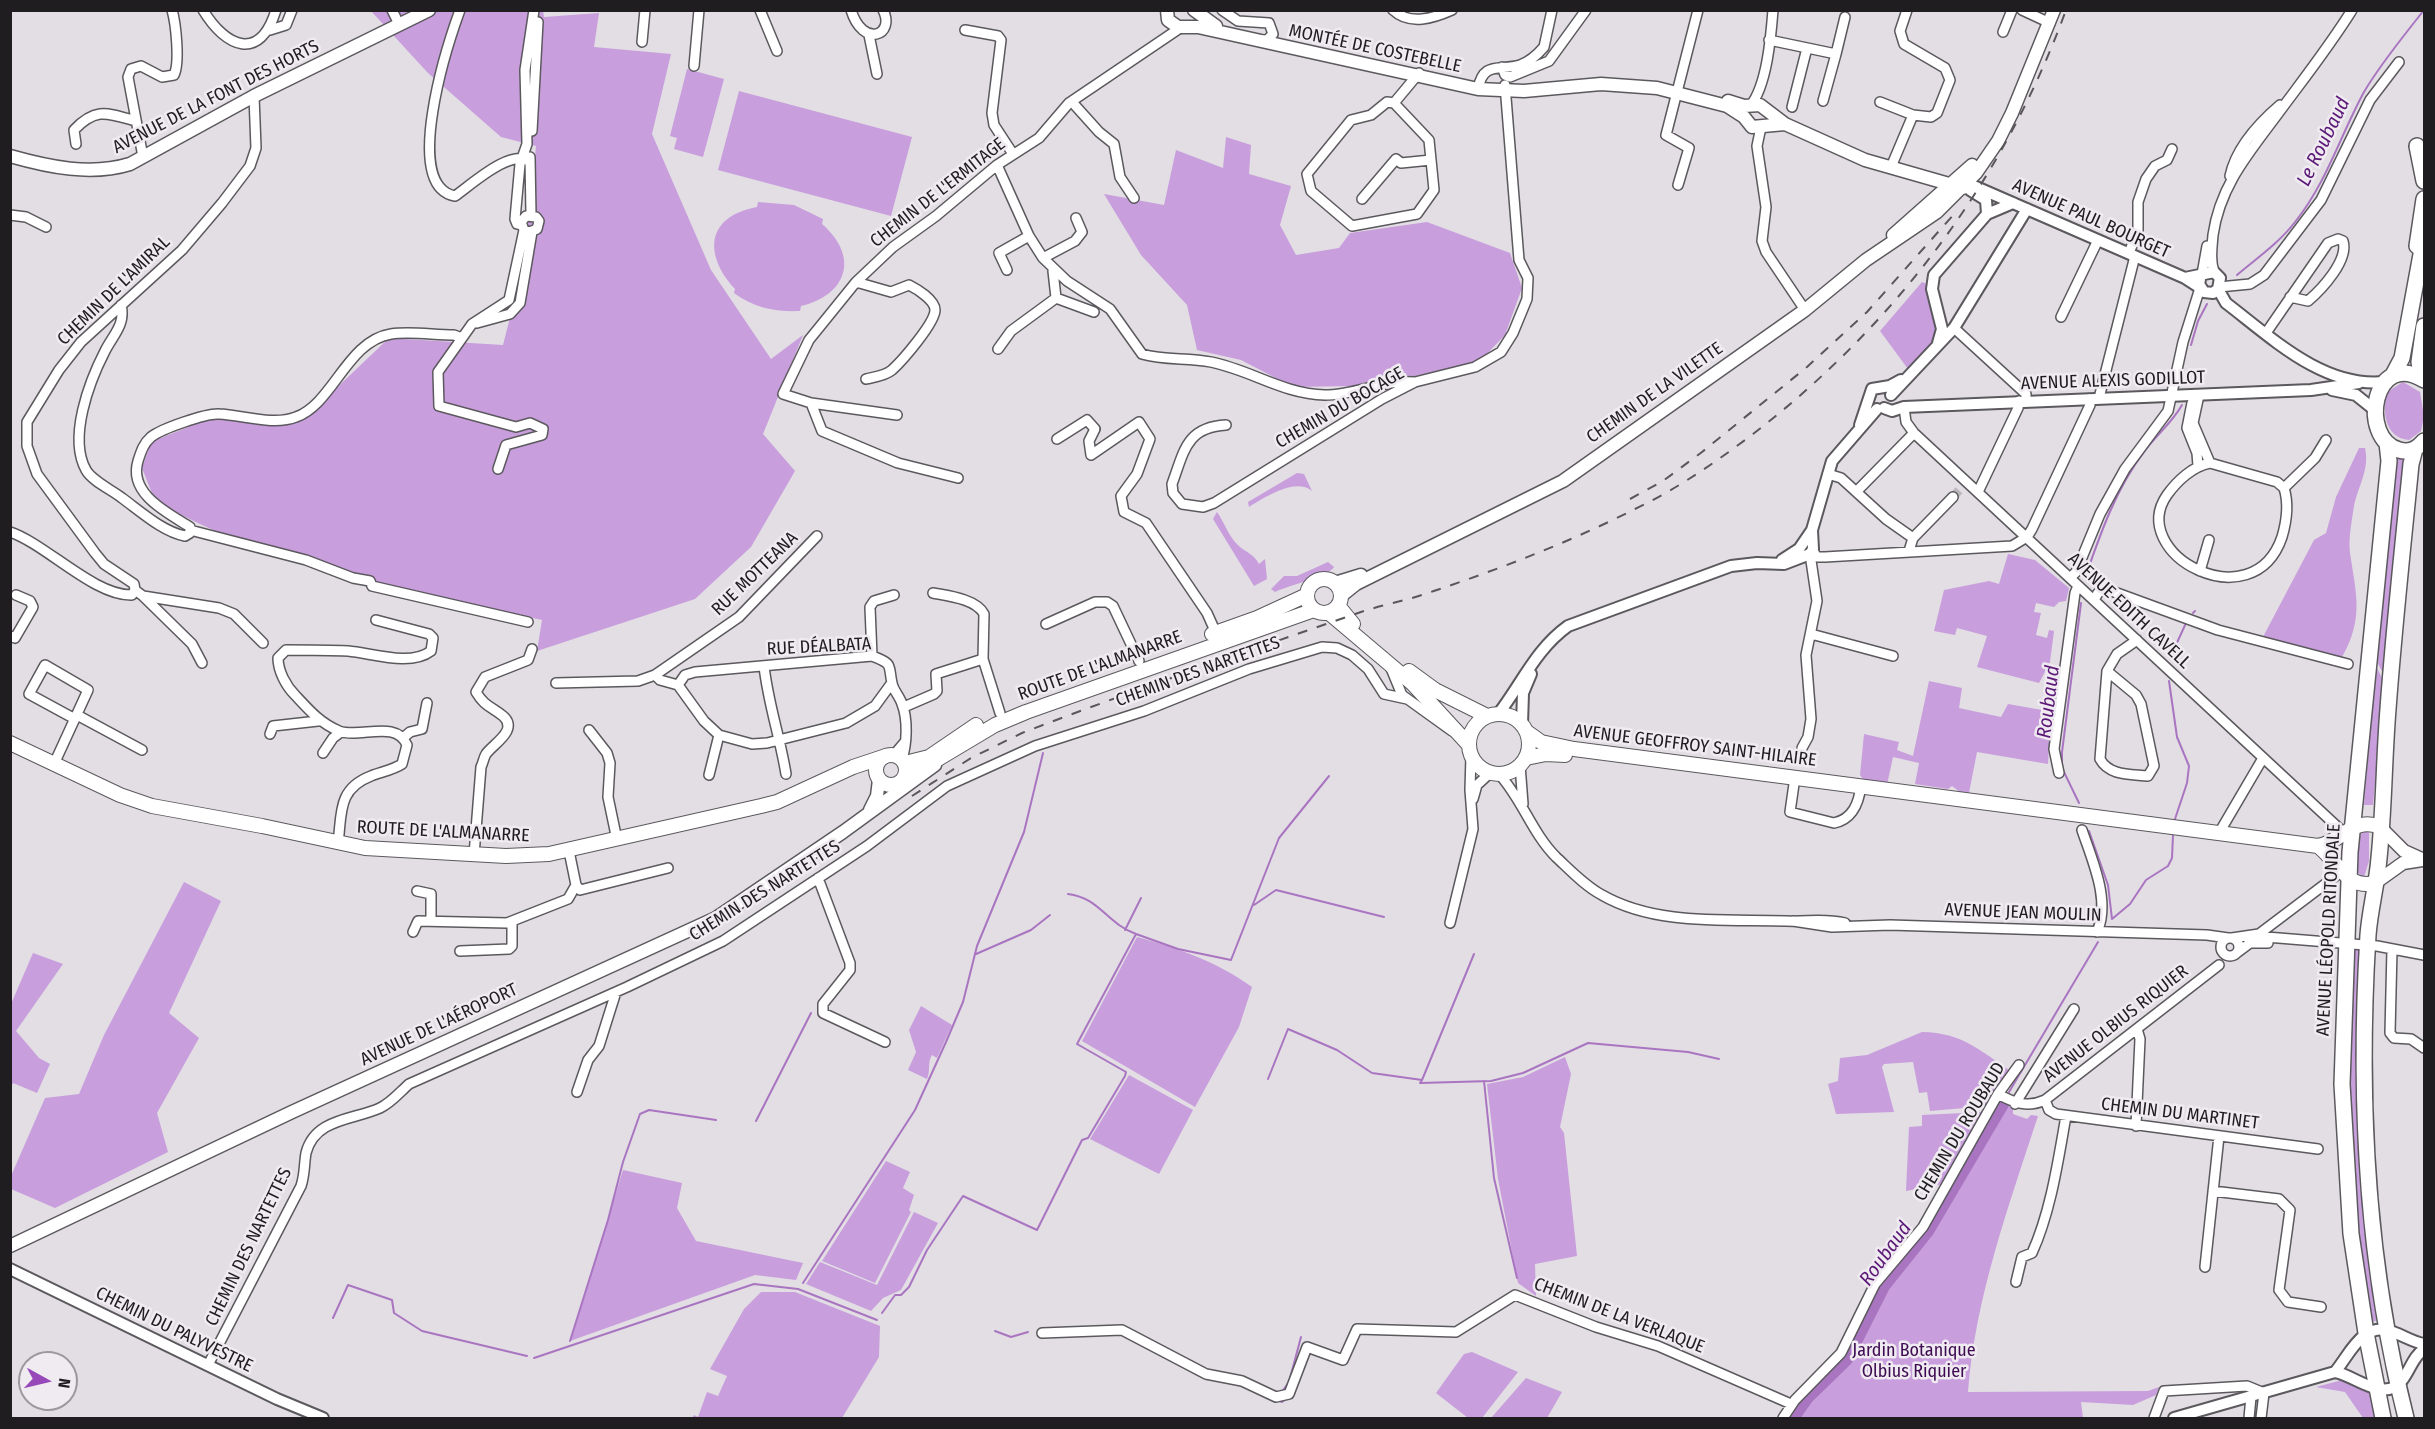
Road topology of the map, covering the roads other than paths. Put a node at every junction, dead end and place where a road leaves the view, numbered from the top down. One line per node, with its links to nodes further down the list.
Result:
1 (172, 10): 63 (street)
2 (203, 10): 34 (street)
3 (276, 10): 34 (street)
4 (292, 10): 34 (street)
5 (392, 10): 32 (street)
6 (429, 10): 32 (main road, AVENUE DE LA FONT DES HORTS)
7 (460, 10): 71 (street)
8 (534, 10): 71 (street)
9 (539, 10): 71 (street)
10 (645, 10): 42 (street)
11 (699, 10): 47 (street)
12 (760, 10): 44 (street)
13 (851, 10): 37 (street)
14 (883, 10): 37 (street)
15 (1156, 10): 29 (main road)
16 (1193, 10): 33 (main road); 40 (main road, MONTÉE DE COSTEBELLE)
17 (1222, 10): 40 (street)
18 (1393, 10): 19 (street)
19 (1452, 10)
20 (1552, 10): 48 (street)
21 (1586, 10): 48 (street)
22 (1698, 10): 53 (street)
23 (1773, 10): 41 (street)
24 (1907, 10): 61 (street)
25 (2012, 10): 36 (street)
26 (2022, 10): 31 (street)
27 (2054, 10): 31 (main road)
28 (2352, 10): 90 (street)
29 (1168, 17): 33 (main road, MONTÉE DE COSTEBELLE); 39 (street)
30 (1845, 17): 45 (street)
31 (2050, 23): 54 (main road)
32 (399, 24): 55 (main road, AVENUE DE LA FONT DES HORTS)
33 (1184, 26): 38 (main road, MONTÉE DE COSTEBELLE); 39 (street, CHEMIN DE L'ERMITAGE)
34 (270, 30)
35 (965, 30): 67 (street)
36 (2003, 32)
37 (869, 35): 49 (street)
38 (1243, 37): 40 (street); 50 (main road, MONTÉE DE COSTEBELLE)
39 (1166, 38): 57 (street, CHEMIN DE L'ERMITAGE)
40 (1271, 38): 50 (main road, MONTÉE DE COSTEBELLE)
41 (1769, 40): 43 (street); 62 (street)
42 (642, 42)
43 (1807, 48): 45 (street); 60 (street)
44 (777, 51)
45 (1836, 54): 56 (street)
46 (2399, 62): 105 (street)
47 (694, 66)
48 (1502, 67): 51 (street)
49 (877, 74)
50 (1419, 74): 51 (main road, MONTÉE DE COSTEBELLE); 59 (street)
51 (1478, 86): 52 (main road, MONTÉE DE COSTEBELLE)
52 (1505, 88): 53 (main road, MONTÉE DE COSTEBELLE); 123 (street, CHEMIN DU BOCAGE)
53 (1679, 90): 62 (main road, MONTÉE DE COSTEBELLE); 78 (street)
54 (2020, 95): 74 (main road); 77 (main road)
55 (255, 96): 69 (main road, AVENUE DE LA FONT DES HORTS); 109 (street, CHEMIN DE L'AMIRAL)
56 (1823, 101)
57 (1072, 102): 67 (street, CHEMIN DE L'ERMITAGE); 81 (street)
58 (1880, 102): 61 (street)
59 (1394, 104): 70 (street); 70 (street)
60 (1792, 107)
61 (1913, 115): 72 (street)
62 (1757, 117): 72 (main road, MONTÉE DE COSTEBELLE); 110 (street)
63 (136, 121): 64 (street); 69 (street)
64 (76, 144)
65 (2417, 146): 76 (highway)
66 (2172, 149): 96 (street)
67 (1013, 154): 73 (street, CHEMIN DE L'ERMITAGE)
68 (10, 156): 69 (main road, AVENUE DE LA FONT DES HORTS)
69 (143, 157)
70 (1431, 160): 82 (street)
71 (526, 161): 88 (street); 92 (street)
72 (1892, 164): 75 (main road, MONTÉE DE COSTEBELLE); 77 (main road, MONTÉE DE COSTEBELLE)
73 (997, 165): 93 (street); 103 (street, CHEMIN DE L'ERMITAGE)
74 (1976, 173): 77 (main road); 79 (street, AVENUE PAUL BOURGET)
75 (1940, 180): 77 (main road, MONTÉE DE COSTEBELLE); 80 (main road)
76 (2424, 181)
77 (1960, 184): 79 (street, AVENUE PAUL BOURGET); 80 (main road, CHEMIN DE LA VILETTE); 86 (street, AVENUE PAUL BOURGET); 98 (main road, CHEMIN DE LA VILETTE)
78 (1678, 185)
79 (1984, 189): 84 (street, AVENUE PAUL BOURGET)
80 (1940, 197): 98 (main road, CHEMIN DE LA VILETTE)
81 (1134, 198)
82 (1362, 199)
83 (2424, 199): 104 (highway)
84 (2013, 203): 85 (street, AVENUE PAUL BOURGET); 86 (street)
85 (2027, 209): 95 (street, AVENUE PAUL BOURGET); 115 (street)
86 (1987, 214): 113 (street)
87 (10, 215): 91 (street)
88 (531, 215): 92 (street); 92 (street)
89 (1076, 218): 97 (street)
90 (2215, 224): 101 (street); 102 (street)
91 (46, 227)
92 (526, 229): 117 (street)
93 (1029, 236): 97 (street); 99 (street)
94 (2424, 238): 104 (highway)
95 (2098, 240): 96 (street, AVENUE PAUL BOURGET); 112 (street)
96 (2132, 254): 102 (street, AVENUE PAUL BOURGET); 129 (street)
97 (1043, 258): 100 (street)
98 (1866, 260): 110 (main road, CHEMIN DE LA VILETTE)
99 (1007, 270)
100 (1053, 270): 108 (street); 123 (street)
101 (2216, 273): 102 (street); 105 (street); 106 (street)
102 (2200, 281): 106 (street); 127 (street)
103 (856, 282): 120 (street); 131 (street, CHEMIN DE L'ERMITAGE)
104 (2415, 283): 121 (highway)
105 (2234, 284): 106 (street)
106 (2219, 288): 116 (street)
107 (2290, 297): 107 (street); 116 (street)
108 (1056, 298): 111 (street); 119 (street)
109 (122, 305): 152 (street); 163 (street, CHEMIN DE L'AMIRAL)
110 (1805, 310): 168 (main road, CHEMIN DE LA VILETTE)
111 (1094, 312)
112 (2061, 317)
113 (1941, 319): 115 (street); 118 (street)
114 (2424, 326): 122 (highway)
115 (1954, 328): 118 (street); 130 (street)
116 (2266, 333): 124 (street)
117 (462, 338): 144 (street); 152 (street)
118 (1936, 345): 126 (street)
119 (998, 349)
120 (866, 379)
121 (2389, 379): 122 (highway); 124 (street); 134 (highway)
122 (2423, 379)
123 (1415, 382): 136 (street, CHEMIN DU BOCAGE)
124 (2359, 383): 125 (street, AVENUE ALEXIS GODILLOT)
125 (2323, 389): 128 (street, AVENUE ALEXIS GODILLOT); 134 (street, AVENUE ALEXIS GODILLOT)
126 (1889, 394): 132 (street); 132 (street); 133 (street)
127 (2174, 395): 128 (street, AVENUE ALEXIS GODILLOT); 129 (street, AVENUE ALEXIS GODILLOT); 161 (street)
128 (2196, 395): 142 (street); 143 (street)
129 (2095, 399): 130 (street, AVENUE ALEXIS GODILLOT); 157 (street)
130 (2022, 401): 133 (street, AVENUE ALEXIS GODILLOT); 149 (street)
131 (810, 403): 135 (street); 146 (street)
132 (1877, 407): 133 (street, AVENUE ALEXIS GODILLOT); 145 (street)
133 (1904, 407): 137 (street, AVENUE EDITH CAVELL)
134 (2376, 411): 140 (highway, AVENUE LÉOPOLD RITONDALE)
135 (897, 415)
136 (1226, 425)
137 (1914, 432): 148 (street); 149 (street, AVENUE EDITH CAVELL)
138 (1057, 439): 175 (street)
139 (2326, 440): 147 (street)
140 (2386, 443): 141 (highway); 235 (highway, AVENUE LÉOPOLD RITONDALE)
141 (2421, 446): 233 (highway)
142 (2210, 463): 143 (street); 147 (street)
143 (2198, 466): 160 (street)
144 (498, 469)
145 (1828, 474): 148 (street); 158 (street)
146 (958, 478)
147 (2284, 488): 160 (street)
148 (1857, 491): 155 (street)
149 (1978, 492): 151 (street, AVENUE EDITH CAVELL)
150 (1953, 497): 155 (street)
151 (2016, 526): 157 (street, AVENUE EDITH CAVELL); 157 (street)
152 (190, 530): 173 (street)
153 (10, 532): 163 (street)
154 (817, 536): 190 (street, RUE MOTTEANA)
155 (1913, 538): 159 (street)
156 (2210, 540): 160 (street)
157 (2023, 542): 159 (street); 161 (street, AVENUE EDITH CAVELL)
158 (1807, 549): 159 (street); 170 (street); 176 (street)
159 (1909, 551)
160 (2200, 571)
161 (2070, 578): 162 (street, AVENUE EDITH CAVELL)
162 (2078, 586): 169 (street, AVENUE EDITH CAVELL); 223 (street)
163 (139, 593): 179 (street); 185 (street, CHEMIN DE L'AMIRAL)
164 (933, 593): 183 (street)
165 (16, 595): 177 (street)
166 (894, 595): 181 (street)
167 (1307, 595): 168 (main road, ROUTE DE L'ALMANARRE); 171 (main road); 175 (main road, ROUTE DE L'ALMANARRE)
168 (1336, 599): 171 (main road); 186 (main road); 200 (main road)
169 (2094, 600): 178 (street, AVENUE EDITH CAVELL); 187 (street)
170 (1632, 602): 200 (street); 203 (street)
171 (1314, 610): 214 (main road, ROUTE DE L'ALMANARRE)
172 (376, 620): 202 (street)
173 (528, 622)
174 (1046, 624): 184 (street)
175 (1216, 633): 184 (main road, ROUTE DE L'ALMANARRE)
176 (1811, 634): 182 (street); 212 (street)
177 (10, 636)
178 (2137, 640): 189 (street); 217 (street, AVENUE EDITH CAVELL)
179 (263, 643)
180 (532, 649): 241 (street)
181 (872, 656): 188 (street, RUE DÉALBATA); 192 (street, RUE DÉALBATA)
182 (1893, 656)
183 (983, 659): 198 (street); 199 (street)
184 (1139, 661): 199 (main road, ROUTE DE L'ALMANARRE)
185 (202, 663)
186 (1389, 663): 194 (street); 206 (main road)
187 (2348, 664)
188 (764, 666): 193 (street, RUE DÉALBATA); 210 (street)
189 (2107, 671): 189 (street)
190 (655, 675): 191 (street); 193 (street)
191 (556, 683)
192 (891, 684): 198 (street, RUE DÉALBATA); 210 (street)
193 (678, 686): 208 (street)
194 (1398, 687): 195 (street); 196 (street)
195 (1389, 696): 196 (street); 245 (street, CHEMIN DES NARTETTES)
196 (1407, 699): 206 (street)
197 (427, 703): 209 (street)
198 (904, 707): 218 (street, RUE DÉALBATA)
199 (1000, 713): 218 (main road, ROUTE DE L'ALMANARRE)
200 (1493, 714): 203 (main road); 215 (main road)
201 (76, 717): 201 (street); 213 (street); 220 (street)
202 (318, 720): 205 (street); 207 (street)
203 (1525, 728): 219 (main road); 227 (main road, AVENUE GEOFFROY SAINT-HILAIRE)
204 (589, 730): 237 (street)
205 (341, 732): 209 (street); 216 (street)
206 (1455, 732): 215 (main road)
207 (270, 734)
208 (719, 735): 210 (street); 225 (street)
209 (404, 738): 238 (street)
210 (780, 740): 224 (street)
211 (10, 743): 220 (main road, ROUTE DE L'ALMANARRE)
212 (1802, 748)
213 (142, 750)
214 (955, 750): 218 (main road, ROUTE DE L'ALMANARRE); 231 (main road, AVENUE DE L'AÉROPORT)
215 (1470, 751): 222 (main road); 230 (street)
216 (323, 753)
217 (2263, 758): 235 (street, AVENUE EDITH CAVELL); 236 (street)
218 (899, 761): 221 (main road, ROUTE DE L'ALMANARRE); 226 (main road); 228 (main road)
219 (1523, 762): 222 (main road); 227 (main road, AVENUE GEOFFROY SAINT-HILAIRE); 232 (street, AVENUE JEAN MOULIN)
220 (54, 764): 238 (main road, ROUTE DE L'ALMANARRE)
221 (843, 772): 226 (main road, ROUTE DE L'ALMANARRE); 237 (main road, ROUTE DE L'ALMANARRE)
222 (1495, 773): 230 (street); 232 (street, AVENUE JEAN MOULIN)
223 (2059, 773)
224 (786, 774)
225 (709, 775)
226 (878, 778): 228 (main road, ROUTE DE L'ALMANARRE); 231 (main road)
227 (1795, 780): 229 (main road, AVENUE GEOFFROY SAINT-HILAIRE); 229 (street)
228 (894, 785): 231 (main road, AVENUE DE L'AÉROPORT)
229 (1861, 788): 236 (main road, AVENUE GEOFFROY SAINT-HILAIRE)
230 (1472, 804): 251 (street)
231 (874, 809): 281 (main road, AVENUE DE L'AÉROPORT)
232 (1524, 809): 253 (street, AVENUE JEAN MOULIN)
233 (2380, 827): 235 (main road); 242 (main road); 246 (highway)
234 (2082, 830): 253 (street)
235 (2348, 830): 239 (main road); 244 (highway, AVENUE LÉOPOLD RITONDALE)
236 (2218, 833): 239 (main road, AVENUE GEOFFROY SAINT-HILAIRE)
237 (617, 840): 240 (main road, ROUTE DE L'ALMANARRE)
238 (332, 842): 241 (main road, ROUTE DE L'ALMANARRE)
239 (2318, 846): 244 (main road)
240 (569, 851): 241 (main road, ROUTE DE L'ALMANARRE); 247 (street)
241 (474, 855)
242 (2424, 860): 246 (main road)
243 (668, 868): 247 (street)
244 (2346, 872): 246 (main road); 255 (street); 258 (highway, AVENUE LÉOPOLD RITONDALE)
245 (818, 878): 266 (street, CHEMIN DES NARTETTES); 269 (street)
246 (2376, 883): 259 (highway)
247 (576, 885): 250 (street)
248 (417, 891): 249 (street)
249 (431, 921): 250 (street); 252 (street)
250 (512, 921): 261 (street)
251 (1450, 923)
252 (413, 932)
253 (2097, 932): 254 (street, AVENUE JEAN MOULIN)
254 (2194, 936): 256 (street, AVENUE JEAN MOULIN); 262 (street, AVENUE JEAN MOULIN)
255 (2254, 936): 256 (street); 257 (street)
256 (2230, 938): 262 (street); 263 (street)
257 (2294, 941): 258 (street); 263 (street)
258 (2346, 944): 259 (street); 288 (highway, AVENUE LÉOPOLD RITONDALE)
259 (2368, 946): 260 (street); 286 (highway)
260 (2392, 949): 264 (street); 270 (street)
261 (460, 951)
262 (2221, 952): 263 (street)
263 (2238, 952)
264 (2424, 955)
265 (2219, 965): 268 (street, AVENUE OLBIUS RIQUIER)
266 (616, 992): 272 (street); 291 (street, CHEMIN DES NARTETTES)
267 (2073, 1009): 275 (street)
268 (2137, 1029): 274 (street, AVENUE OLBIUS RIQUIER); 277 (street)
269 (885, 1042)
270 (2424, 1048)
271 (2019, 1065): 273 (street, CHEMIN DU ROUBAUD)
272 (577, 1092)
273 (1998, 1094): 275 (street); 297 (street, CHEMIN DU ROUBAUD)
274 (2045, 1100): 275 (street, AVENUE OLBIUS RIQUIER); 276 (street, CHEMIN DU MARTINET)
275 (2015, 1104)
276 (2066, 1116): 277 (street, CHEMIN DU MARTINET); 284 (street)
277 (2136, 1125): 278 (street, CHEMIN DU MARTINET)
278 (2219, 1136): 279 (street, CHEMIN DU MARTINET); 280 (street)
279 (2318, 1149)
280 (2213, 1191): 282 (street); 285 (street)
281 (10, 1246)
282 (2205, 1267)
283 (10, 1269): 291 (street, CHEMIN DU PALYVESTRE)
284 (2016, 1282)
285 (2321, 1307)
286 (2387, 1330): 288 (street); 289 (street); 293 (highway)
287 (1042, 1333): 297 (street, CHEMIN DE LA VERLAQUE)
288 (2366, 1333): 292 (street); 294 (highway, AVENUE LÉOPOLD RITONDALE)
289 (2424, 1344)
290 (2424, 1349): 293 (street)
291 (208, 1365): 298 (street, CHEMIN DU PALYVESTRE)
292 (2335, 1372): 294 (street); 295 (street)
293 (2398, 1385): 294 (street); 305 (highway)
294 (2377, 1389): 304 (highway, AVENUE LÉOPOLD RITONDALE)
295 (2264, 1393): 296 (street); 300 (street); 303 (street)
296 (2251, 1397): 301 (street); 302 (street)
297 (1791, 1404): 299 (street, CHEMIN DU ROUBAUD)
298 (323, 1419)
299 (1783, 1419)
300 (2154, 1419)
301 (2174, 1419)
302 (2248, 1419)
303 (2261, 1419)
304 (2383, 1419)
305 (2406, 1419)

